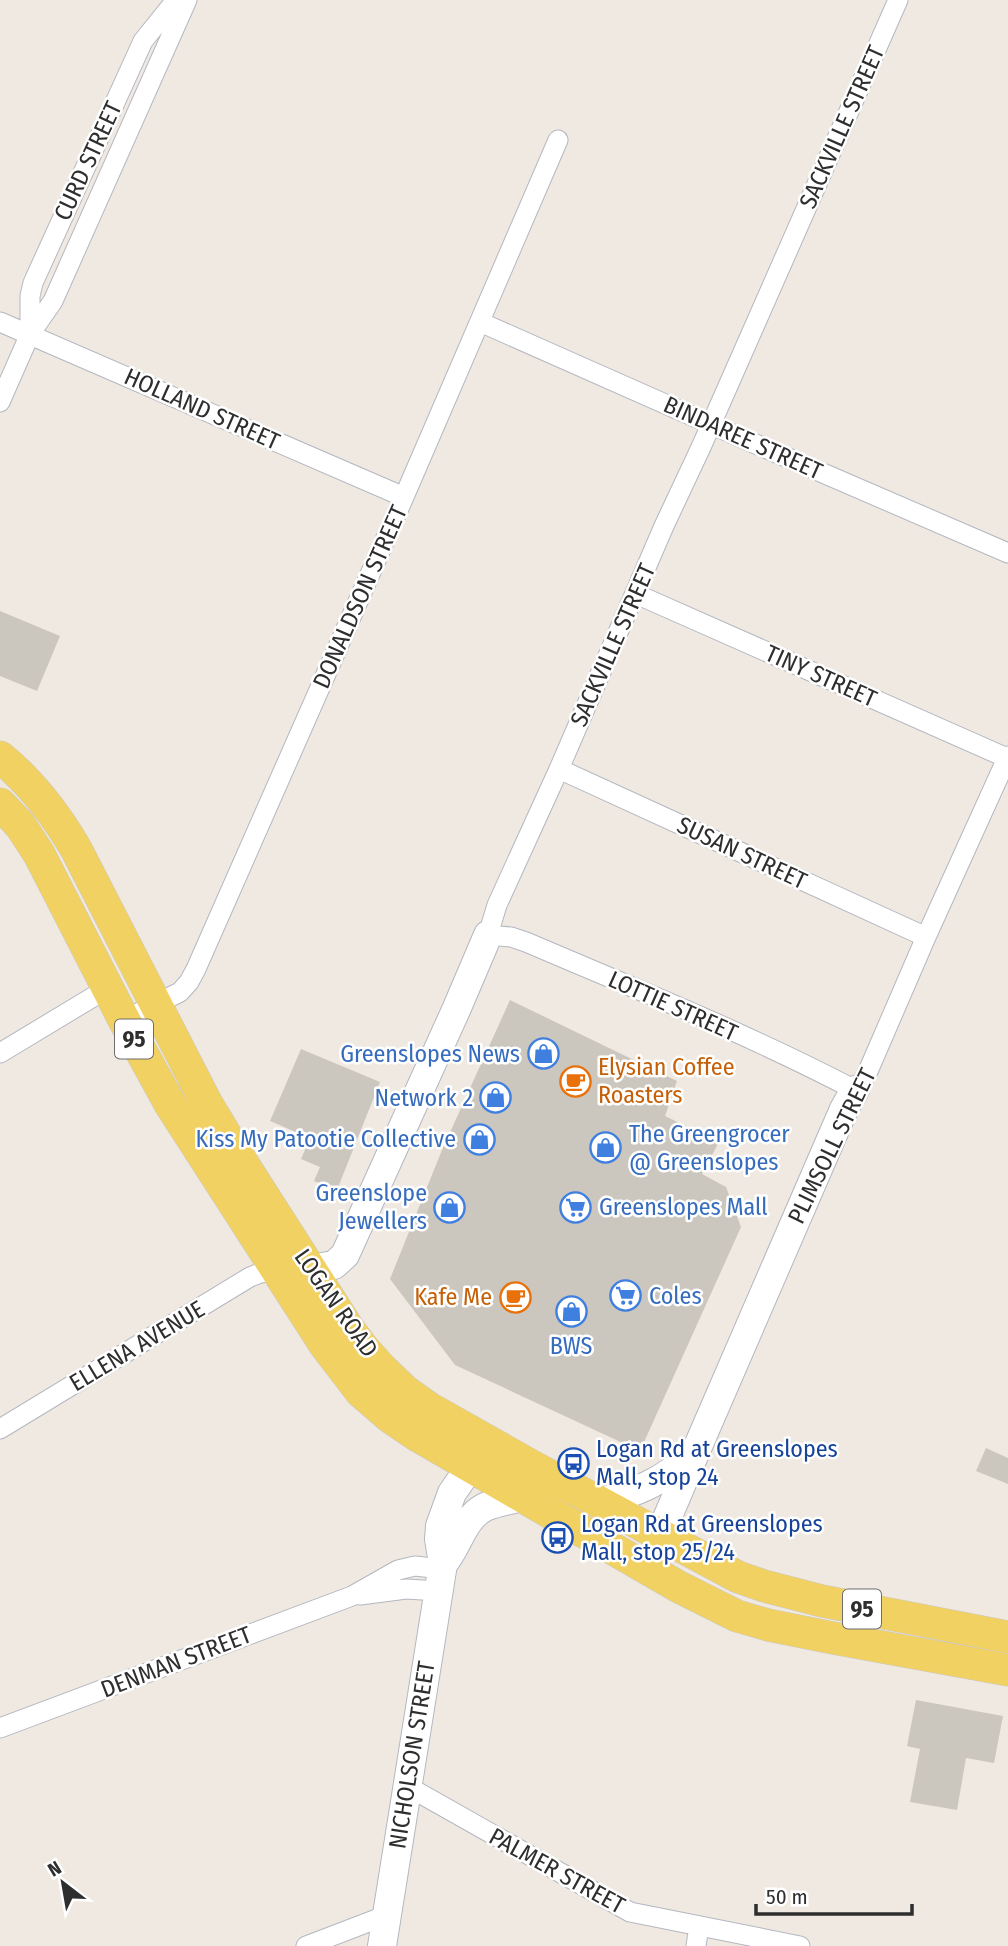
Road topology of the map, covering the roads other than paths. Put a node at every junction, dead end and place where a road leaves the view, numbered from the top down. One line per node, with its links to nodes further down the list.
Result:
1 (176, 0): 7 (street, CURD STREET)
2 (187, 0): 7 (street, CURD STREET)
3 (898, 0): 9 (street, SACKVILLE STREET)
4 (558, 140): 6 (street, DONALDSON STREET)
5 (0, 322): 7 (street, HOLLAND STREET)
6 (480, 322): 9 (street, BINDAREE STREET); 10 (street, DONALDSON STREET)
7 (30, 334): 8 (street, CURD STREET); 10 (street, HOLLAND STREET)
8 (0, 402)
9 (710, 424): 11 (street, BINDAREE STREET); 12 (street, SACKVILLE STREET)
10 (404, 497): 21 (street, DONALDSON STREET)
11 (1008, 553)
12 (636, 594): 14 (street, TINY STREET); 15 (street, SACKVILLE STREET)
13 (0, 757): 19 (main road, LOGAN ROAD / 95)
14 (1008, 757): 18 (street, PLIMSOLL STREET)
15 (559, 769): 17 (street, SACKVILLE STREET); 18 (street, SUSAN STREET)
16 (0, 804): 20 (main road, LOGAN ROAD / 95)
17 (488, 935): 24 (street, LOTTIE STREET); 25 (street, SACKVILLE STREET)
18 (926, 937): 24 (street, PLIMSOLL STREET)
19 (138, 971): 20 (main road); 21 (main road, LOGAN ROAD / 95)
20 (108, 988): 22 (main road, LOGAN ROAD / 95); 23 (street)
21 (155, 1005): 22 (street, DONALDSON STREET); 25 (main road, LOGAN ROAD / 95)
22 (124, 1020): 26 (main road, LOGAN ROAD / 95)
23 (0, 1053)
24 (855, 1090): 29 (street, PLIMSOLL STREET)
25 (310, 1269): 26 (main road); 28 (main road, LOGAN ROAD / 95)
26 (277, 1271): 27 (street, ELLENA AVENUE); 30 (main road, LOGAN ROAD / 95)
27 (0, 1429)
28 (489, 1442): 30 (main road, NICHOLSON STREET); 32 (main road, LOGAN ROAD / 95)
29 (697, 1447): 32 (street); 33 (street, PLIMSOLL STREET)
30 (470, 1467): 31 (main road, LOGAN ROAD / 95); 34 (street, NICHOLSON STREET)
31 (523, 1497): 34 (street, NICHOLSON STREET); 35 (main road, LOGAN ROAD / 95)
32 (598, 1503): 33 (main road, LOGAN ROAD / 95)
33 (663, 1537): 35 (main road); 36 (main road, LOGAN ROAD / 95)
34 (441, 1575): 38 (street, DENMAN STREET); 39 (street, NICHOLSON STREET)
35 (737, 1616): 37 (main road, LOGAN ROAD / 95)
36 (1008, 1637)
37 (1008, 1670)
38 (0, 1728)
39 (407, 1786): 40 (street, NICHOLSON STREET); 41 (street, PALMER STREET)
40 (387, 1915): 42 (street); 43 (street, NICHOLSON STREET)
41 (697, 1936): 44 (street, PALMER STREET)
42 (306, 1946)
43 (382, 1946)
44 (800, 1946)

